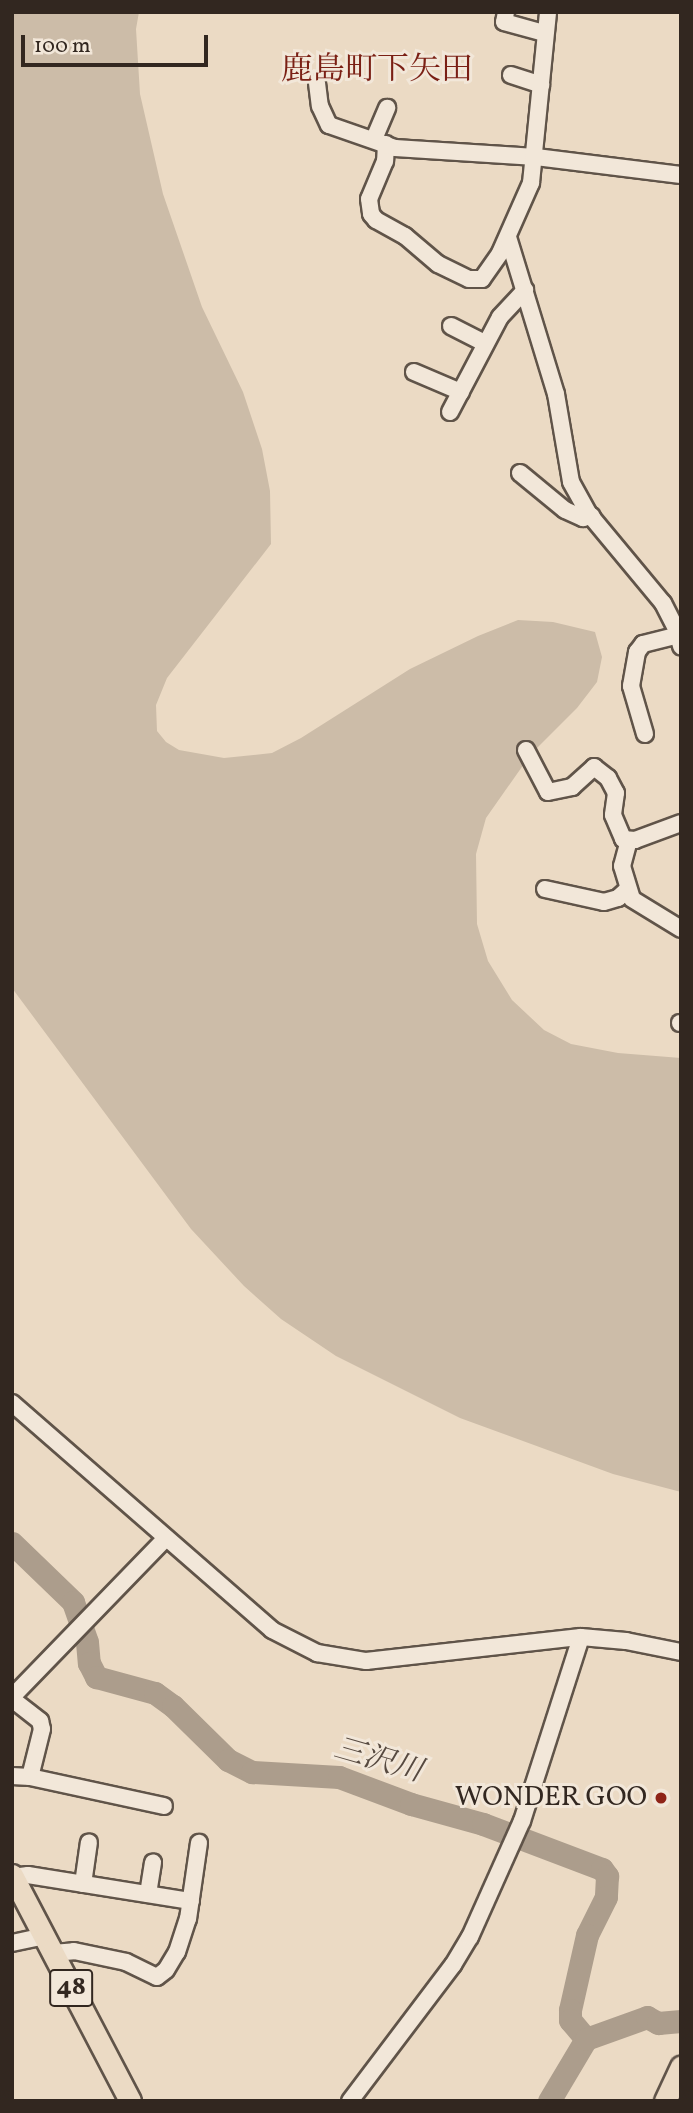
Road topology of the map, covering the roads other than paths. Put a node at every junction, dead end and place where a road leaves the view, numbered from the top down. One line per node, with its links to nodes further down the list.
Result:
1 (506, 12): 3 (street)
2 (548, 12): 3 (street)
3 (544, 33): 6 (street)
4 (511, 75): 6 (street)
5 (317, 83): 8 (street)
6 (541, 85): 9 (street)
7 (387, 108): 8 (street)
8 (380, 142): 9 (street); 11 (street)
9 (536, 158): 10 (street); 11 (street)
10 (681, 175)
11 (508, 237): 12 (street)
12 (525, 290): 14 (street); 19 (street)
13 (451, 327): 14 (street)
14 (485, 343): 16 (street)
15 (415, 372): 16 (street)
16 (460, 392): 17 (street)
17 (450, 412)
18 (520, 473): 19 (street)
19 (592, 516): 20 (street)
20 (680, 640): 21 (street)
21 (645, 734)
22 (526, 750): 24 (street)
23 (681, 823): 24 (street)
24 (629, 840): 26 (street)
25 (545, 889): 26 (street)
26 (628, 889): 27 (street)
27 (681, 929)
28 (12, 1403): 29 (street)
29 (166, 1538): 30 (street); 32 (street)
30 (581, 1637): 31 (street); 47 (street)
31 (681, 1652)
32 (12, 1698): 34 (street)
33 (12, 1776): 34 (street)
34 (30, 1777): 35 (street)
35 (164, 1806)
36 (89, 1842): 40 (street)
37 (199, 1843): 42 (street)
38 (153, 1862): 41 (street)
39 (13, 1876): 40 (street); 44 (main road, 48)
40 (83, 1884): 41 (street)
41 (148, 1894): 42 (street)
42 (191, 1901): 44 (street)
43 (12, 1943): 44 (street)
44 (48, 1945): 46 (main road, 48)
45 (681, 2067): 48 (main road)
46 (130, 2101)
47 (350, 2101)
48 (665, 2101)

